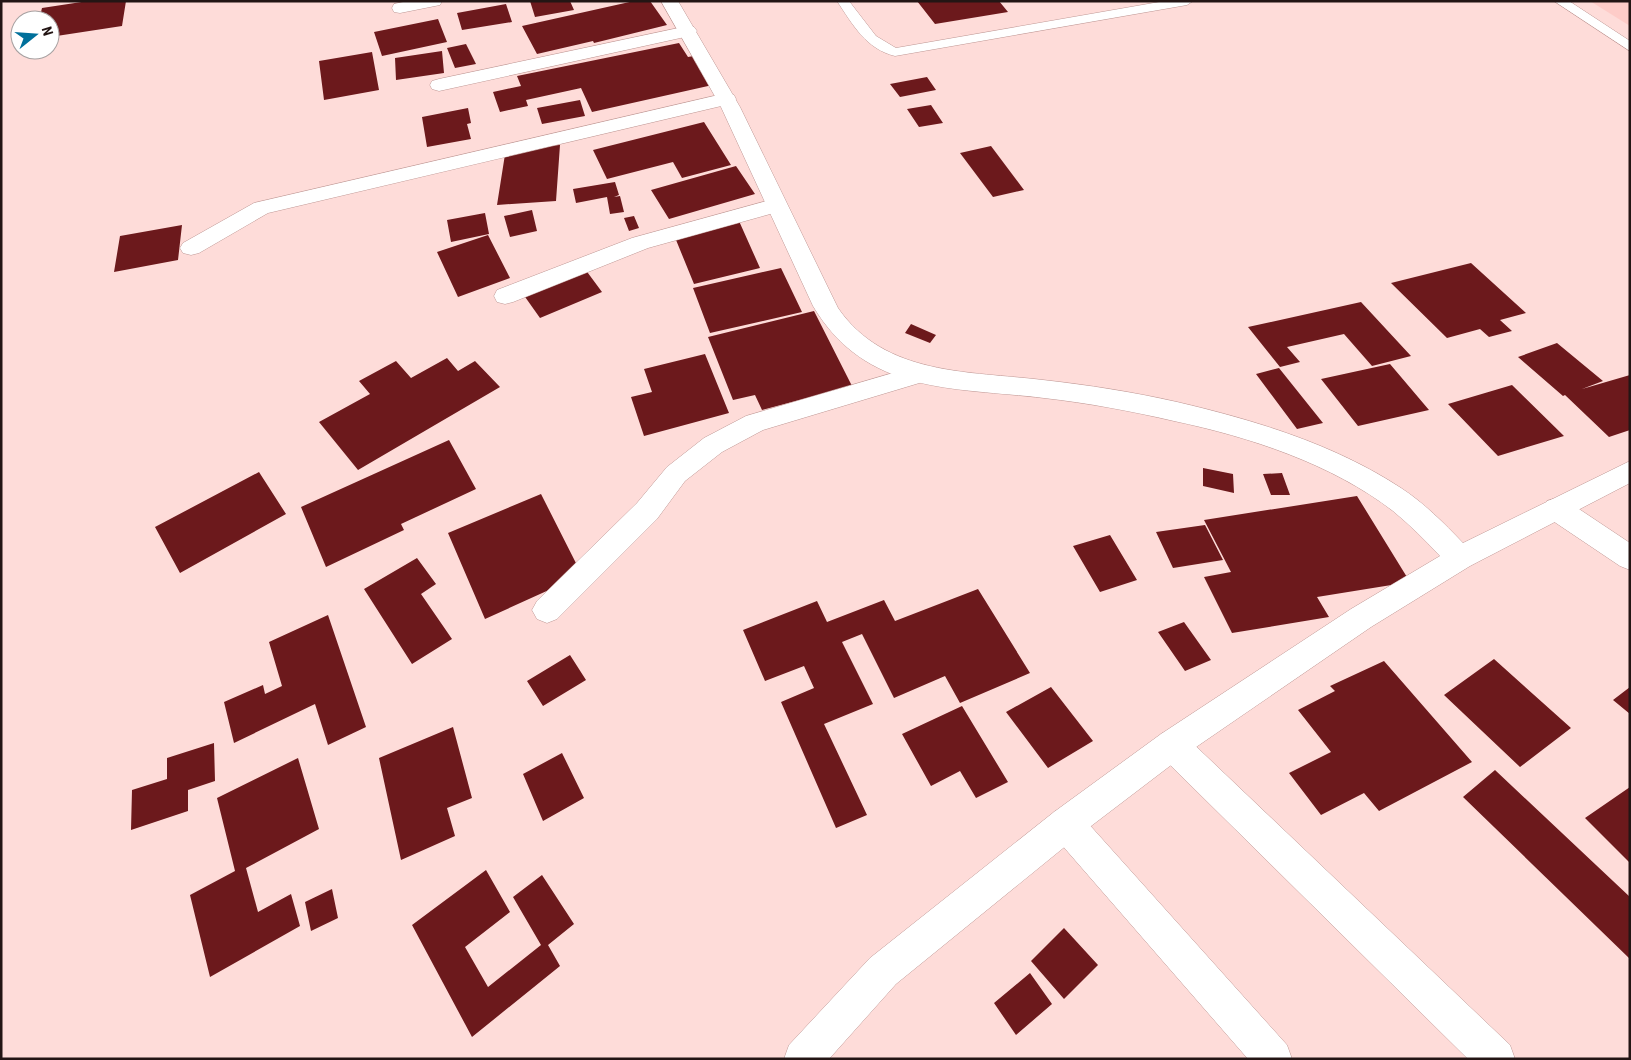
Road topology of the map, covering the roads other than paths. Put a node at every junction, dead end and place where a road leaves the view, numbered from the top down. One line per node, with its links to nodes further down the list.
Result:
1 (434, 1): 6 (street)
2 (669, 1): 7 (street)
3 (843, 1): 4 (lane)
4 (1187, 1)
5 (1560, 1): 8 (lane)
6 (400, 8)
7 (688, 31): 9 (street); 10 (street)
8 (1630, 46)
9 (439, 85)
10 (728, 99): 11 (street); 12 (street)
11 (774, 206): 13 (street); 14 (street)
12 (191, 248)
13 (505, 296)
14 (917, 375): 17 (street); 19 (street)
15 (1630, 471): 16 (street)
16 (1557, 509): 17 (street); 18 (street)
17 (1460, 558): 20 (street)
18 (1630, 558)
19 (547, 610)
20 (1172, 745): 21 (street); 24 (street)
21 (1066, 824): 22 (street); 23 (street)
22 (803, 1059)
23 (1274, 1059)
24 (1496, 1059)

